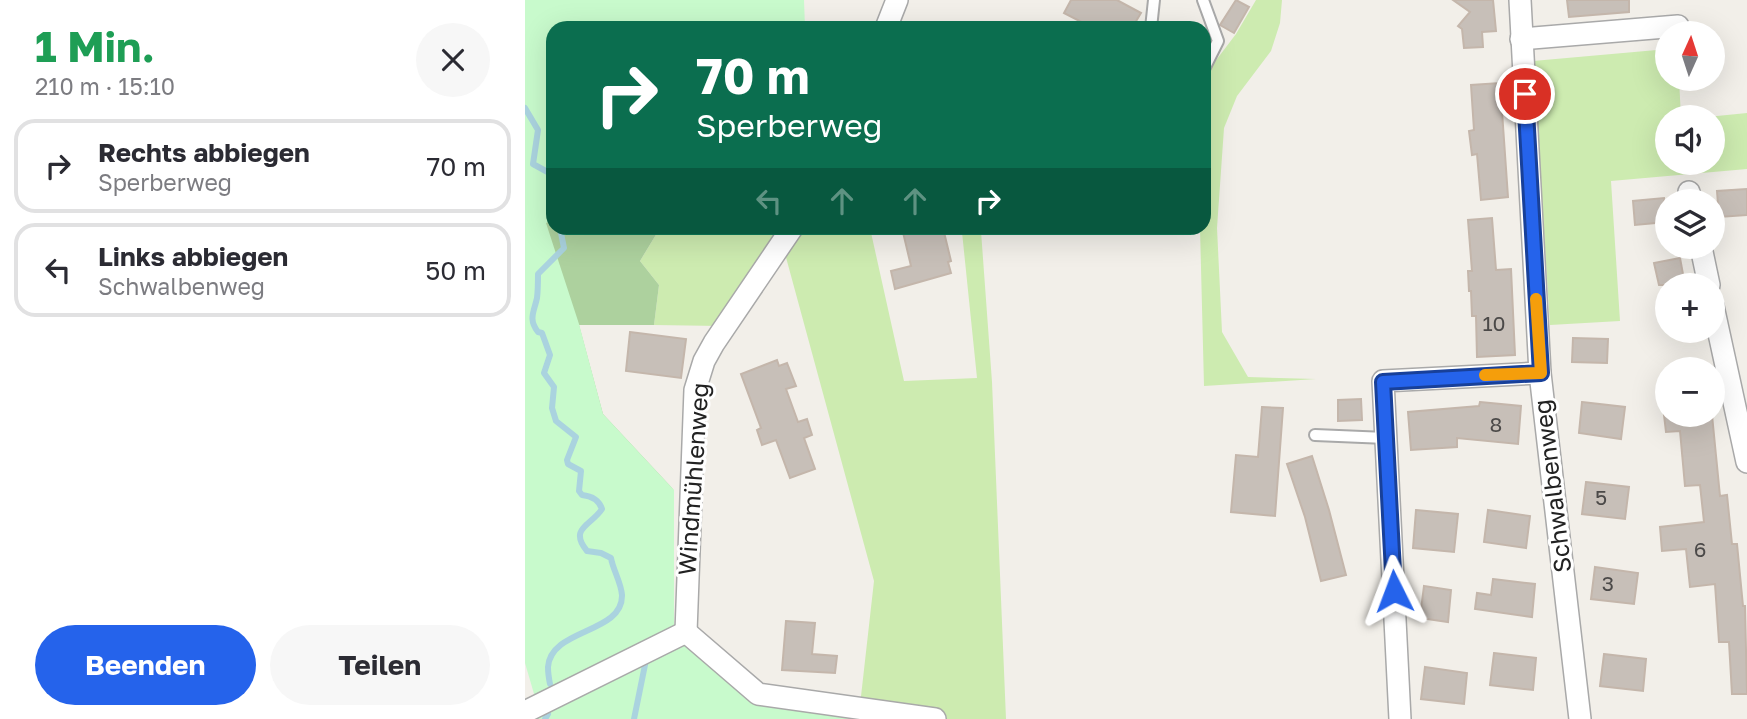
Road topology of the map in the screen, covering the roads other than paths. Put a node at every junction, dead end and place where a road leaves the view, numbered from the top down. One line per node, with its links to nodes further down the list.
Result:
1 (897, 0): 5 (street)
2 (1154, 0): 6 (lane)
3 (1203, 0): 7 (lane)
4 (1520, 0): 10 (street, Schwalbenweg)
5 (889, 21)
6 (1152, 21)
7 (1211, 21)
8 (1211, 22): 11 (lane)
9 (1655, 28): 10 (street)
10 (1521, 39): 14 (street, Schwalbenweg)
11 (1211, 55)
12 (787, 235): 18 (street, Windmühlenweg)
13 (1721, 343): 17 (street)
14 (1541, 373): 16 (street); 22 (street, Schwalbenweg)
15 (1315, 435): 16 (lane)
16 (1386, 438): 21 (street)
17 (1747, 463)
18 (686, 632): 19 (street); 20 (street)
19 (525, 712)
20 (935, 719)
21 (1400, 719)
22 (1580, 719)

